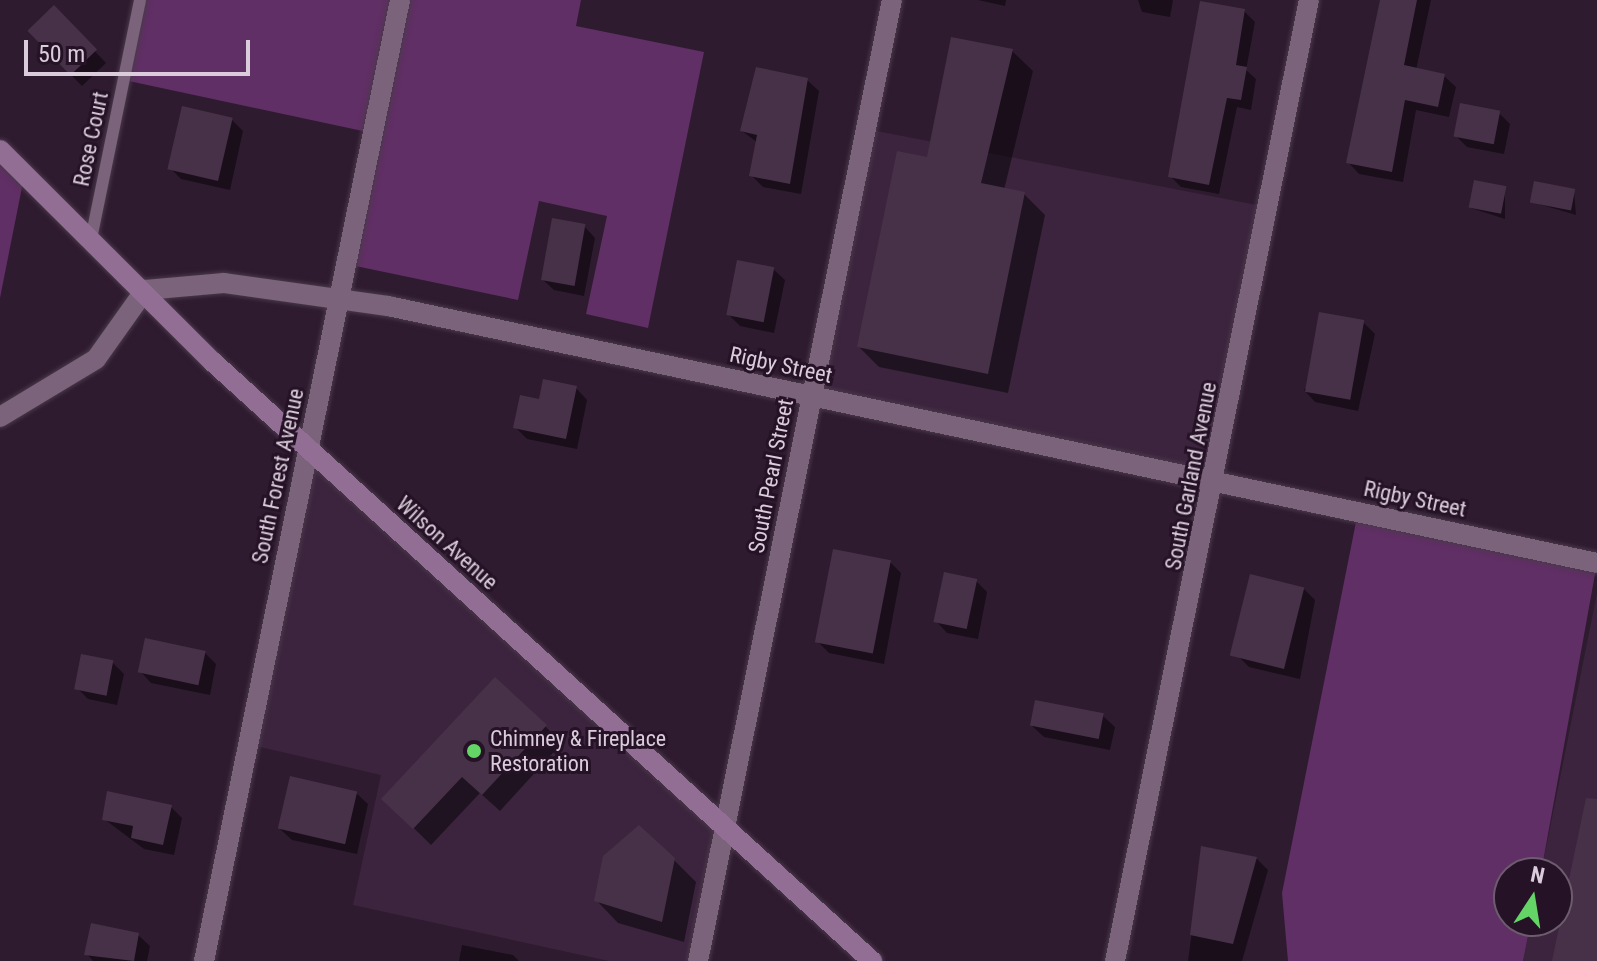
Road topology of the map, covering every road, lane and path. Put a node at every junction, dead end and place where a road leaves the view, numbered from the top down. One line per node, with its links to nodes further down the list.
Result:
1 (140, 0): 6 (lane, Rose Court)
2 (400, 0): 8 (street, South Forest Avenue)
3 (892, 0): 9 (street, South Pearl Street)
4 (1309, 0): 12 (street, South Garland Avenue)
5 (0, 150): 6 (main road, Wilson Avenue)
6 (91, 239): 7 (main road, Wilson Avenue)
7 (145, 290): 8 (street, Rigby Street); 10 (street); 11 (main road, Wilson Avenue)
8 (339, 299): 9 (street, Rigby Street); 11 (street, South Forest Avenue)
9 (812, 396): 12 (street, Rigby Street); 14 (street, South Pearl Street)
10 (0, 417)
11 (308, 448): 14 (main road, Wilson Avenue); 15 (street, South Forest Avenue)
12 (1215, 481): 13 (street, Rigby Street); 18 (street, South Garland Avenue)
13 (1597, 563)
14 (725, 828): 16 (street, South Pearl Street); 17 (main road, Wilson Avenue)
15 (204, 961)
16 (698, 961)
17 (872, 961)
18 (1115, 961)

